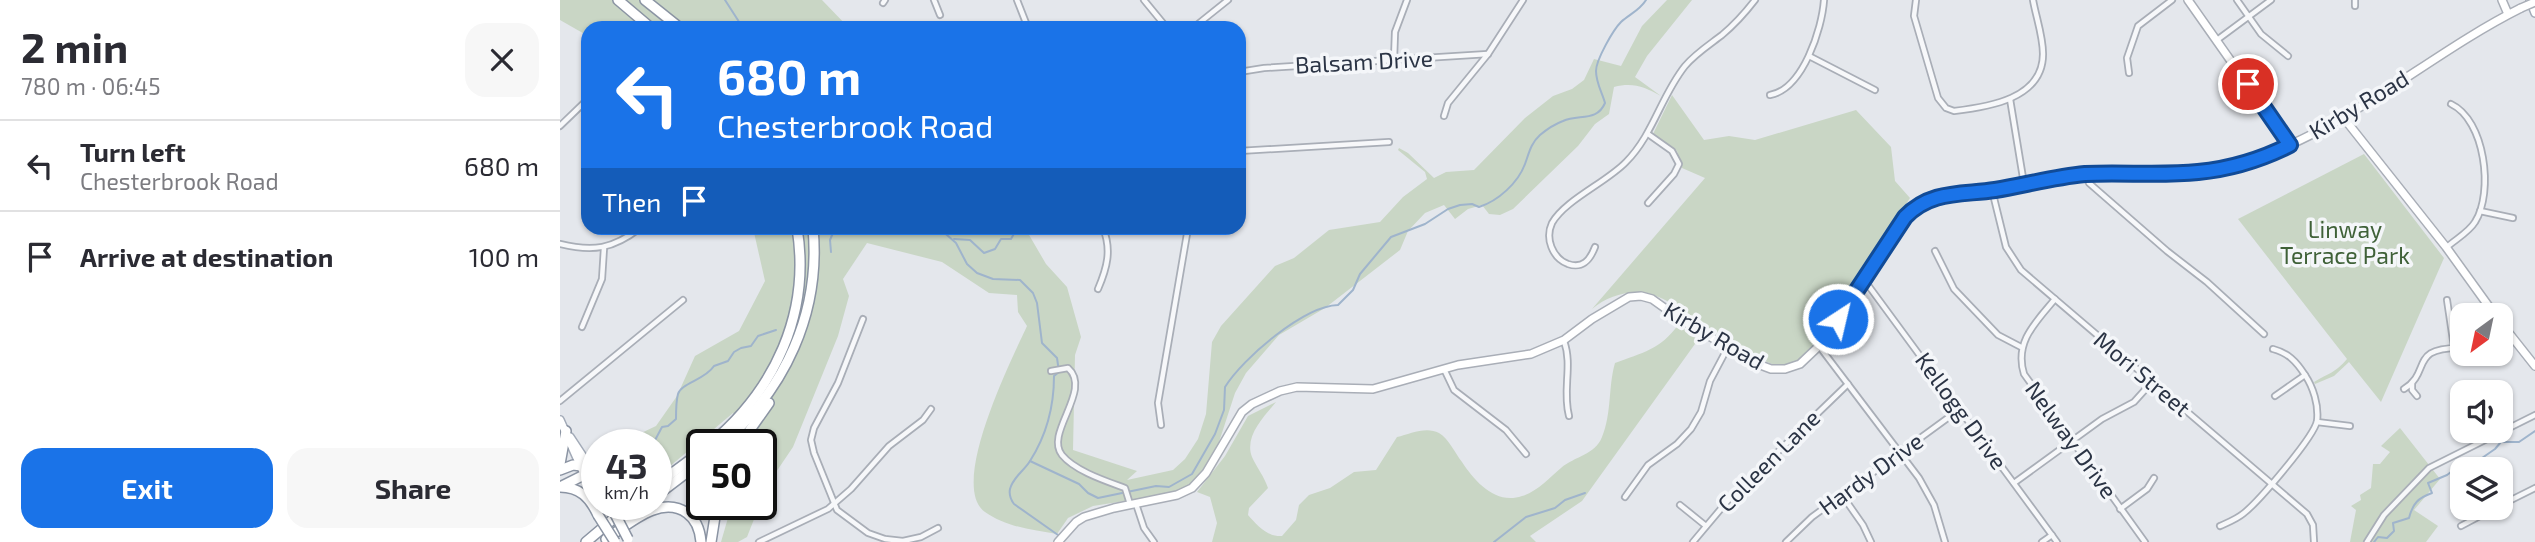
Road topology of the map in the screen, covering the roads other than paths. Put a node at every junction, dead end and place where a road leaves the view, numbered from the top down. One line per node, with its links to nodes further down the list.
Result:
1 (618, 0): 25 (highway)
2 (645, 0): 26 (highway)
3 (934, 0): 23 (street)
4 (1017, 0): 27 (street)
5 (1144, 0): 28 (street)
6 (1228, 0): 29 (street)
7 (1407, 0): 34 (street)
8 (1515, 0): 19 (street)
9 (1755, 0): 45 (street)
10 (1824, 0): 32 (street)
11 (1916, 0): 39 (street)
12 (2033, 0): 39 (street)
13 (2172, 0): 36 (street)
14 (2188, 0): 30 (main road)
15 (2237, 0): 24 (street)
16 (2271, 0): 24 (street)
17 (2502, 0): 22 (main road)
18 (2530, 0): 21 (main road)
19 (1522, 2): 31 (street)
20 (2535, 2): 22 (main road, Kirby Road, bridge)
21 (2535, 13)
22 (2508, 14): 43 (main road, Kirby Road)
23 (940, 15)
24 (2249, 17): 30 (street); 33 (street)
25 (642, 21)
26 (671, 21)
27 (1025, 21)
28 (1161, 21)
29 (1202, 21)
30 (2217, 40): 47 (main road)
31 (1488, 54): 34 (street, Balsam Drive); 42 (street)
32 (1808, 56): 37 (street); 38 (street)
33 (2288, 56)
34 (1394, 60): 35 (street, Balsam Drive)
35 (1246, 71)
36 (2129, 73)
37 (1875, 90)
38 (1770, 95)
39 (2010, 99): 50 (street)
40 (2451, 104): 53 (street)
41 (581, 106): 44 (street)
42 (1444, 116)
43 (2343, 117): 47 (main road, Kirby Road); 62 (main road)
44 (560, 126)
45 (1648, 134): 52 (street); 61 (street)
46 (1389, 142): 48 (street)
47 (2290, 145): 49 (main road, Kirby Road)
48 (1246, 150)
49 (2085, 174): 50 (main road, Kirby Road); 74 (street)
50 (2024, 184): 51 (main road, Kirby Road)
51 (1992, 190): 65 (main road, Kirby Road); 67 (street, Mori Street)
52 (1648, 203)
53 (2480, 211): 54 (street); 62 (street)
54 (2513, 218)
55 (631, 235): 63 (street)
56 (798, 235): 102 (highway)
57 (813, 235): 77 (highway)
58 (1105, 235): 66 (street)
59 (1187, 235): 100 (street)
60 (560, 244): 63 (street)
61 (1595, 247)
62 (2446, 247): 70 (main road)
63 (604, 248): 73 (street)
64 (1935, 251): 80 (street)
65 (1865, 281): 78 (main road, Kirby Road); 95 (street, Kellogg Drive)
66 (1098, 289)
67 (2055, 299): 80 (street); 87 (street, Mori Street)
68 (683, 300): 93 (street)
69 (2446, 300): 72 (street)
70 (2486, 303)
71 (863, 319): 126 (street)
72 (2450, 324)
73 (582, 327)
74 (2264, 334)
75 (1564, 340): 79 (main road, Kirby Road); 84 (main road, Kirby Road); 97 (street)
76 (2513, 340): 83 (main road)
77 (798, 342): 103 (highway); 104 (highway)
78 (1819, 346): 79 (main road, Kirby Road); 89 (street)
79 (1728, 347): 123 (street)
80 (2021, 347): 106 (street, Nelway Drive)
81 (2450, 348): 88 (street)
82 (2273, 349): 86 (street)
83 (2535, 366)
84 (1443, 368): 108 (street); 125 (main road, Kirby Road)
85 (1051, 371): 125 (street)
86 (2305, 375): 91 (street); 99 (street)
87 (2152, 382): 106 (street); 117 (street, Mori Street)
88 (2412, 382): 90 (street); 92 (street)
89 (1848, 384): 107 (street); 136 (street, Colleen Lane)
90 (2404, 389)
91 (2275, 396)
92 (2417, 396)
93 (560, 401)
94 (931, 409): 126 (street)
95 (1959, 409): 107 (street, Hardy Drive); 116 (street, Kellogg Drive)
96 (2535, 415): 158 (street)
97 (1569, 416)
98 (560, 420): 105 (main road)
99 (2317, 422): 101 (street); 117 (street)
100 (1161, 425)
101 (2350, 426)
102 (727, 429)
103 (738, 429)
104 (750, 429)
105 (566, 431): 109 (main road); 110 (highway); 111 (main road)
106 (2071, 441): 116 (street); 128 (street, Nelway Drive)
107 (1900, 453): 122 (street, Hardy Drive); 153 (street)
108 (1526, 454)
109 (581, 456)
110 (560, 464)
111 (579, 465): 112 (highway)
112 (560, 470)
113 (686, 473): 118 (highway)
114 (581, 478): 119 (highway)
115 (2154, 478): 128 (street)
116 (2014, 483): 140 (street, Kellogg Drive)
117 (2271, 483): 137 (street); 157 (street, Mori Street)
118 (672, 484)
119 (560, 487): 121 (highway)
120 (2535, 488): 124 (street)
121 (581, 493)
122 (1842, 495): 151 (street, Hardy Drive); 152 (street)
123 (1625, 497)
124 (2513, 499)
125 (1132, 502): 141 (main road, Kirby Road); 149 (street)
126 (835, 503): 139 (street); 148 (street)
127 (1680, 505): 136 (street)
128 (2120, 509): 156 (street, Nelway Drive)
129 (601, 520): 142 (highway, bridge)
130 (613, 520): 144 (highway)
131 (616, 520): 145 (highway)
132 (617, 520): 143 (highway, bridge)
133 (629, 520): 142 (highway)
134 (715, 520): 147 (highway)
135 (2472, 520): 138 (street)
136 (1706, 526): 150 (street, Colleen Lane)
137 (2220, 526)
138 (2461, 526)
139 (938, 528)
140 (2052, 535): 154 (street); 155 (street, Kellogg Drive)
141 (1060, 540)
142 (608, 541): 146 (highway)
143 (627, 541)
144 (586, 542)
145 (593, 542)
146 (701, 542)
147 (712, 542)
148 (759, 542)
149 (1154, 542)
150 (1693, 542)
151 (1786, 542)
152 (1871, 542)
153 (1945, 542)
154 (2042, 542)
155 (2057, 542)
156 (2145, 542)
157 (2314, 542)
158 (2367, 542)

